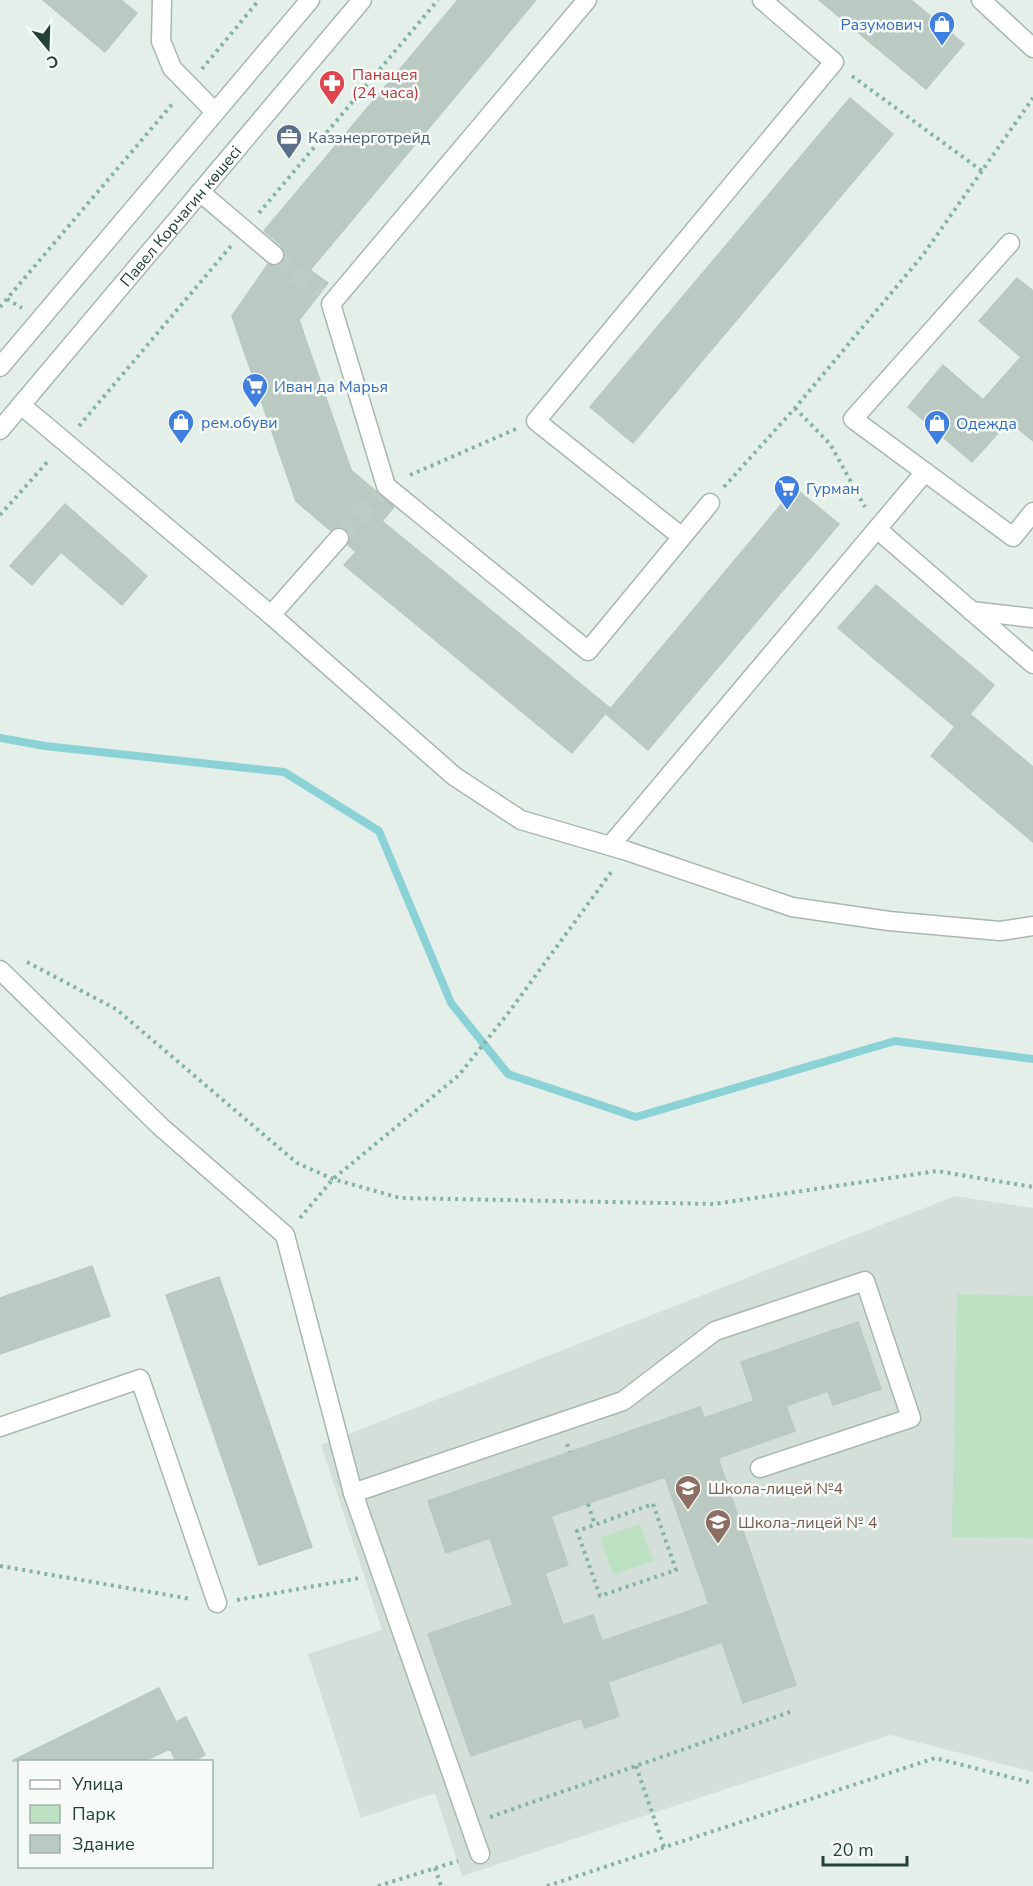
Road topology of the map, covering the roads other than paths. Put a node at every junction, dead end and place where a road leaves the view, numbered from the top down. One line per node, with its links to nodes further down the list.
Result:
1 (162, 0): 8 (street)
2 (310, 0): 8 (street)
3 (362, 0): 9 (street, Павел Корчагин көшесі)
4 (587, 0): 19 (street)
5 (762, 0): 19 (street)
6 (981, 0): 7 (street)
7 (1033, 48)
8 (215, 112): 12 (street)
9 (200, 192): 11 (street); 13 (street, Павел Корчагин көшесі)
10 (1010, 243): 15 (street)
11 (274, 255)
12 (0, 367)
13 (21, 405): 14 (street, Павел Корчагин көшесі); 22 (street)
14 (0, 430)
15 (925, 472): 17 (street); 18 (street)
16 (710, 502): 19 (street)
17 (1033, 512)
18 (877, 529): 21 (street); 25 (street)
19 (681, 537)
20 (339, 538): 22 (street)
21 (971, 611): 23 (street); 24 (street)
22 (271, 615): 25 (street)
23 (1033, 618)
24 (1033, 664)
25 (618, 848): 26 (street)
26 (1033, 926)
27 (0, 970): 30 (street)
28 (0, 1427): 31 (street)
29 (760, 1468): 30 (street)
30 (353, 1493): 32 (street)
31 (217, 1604)
32 (480, 1854)

